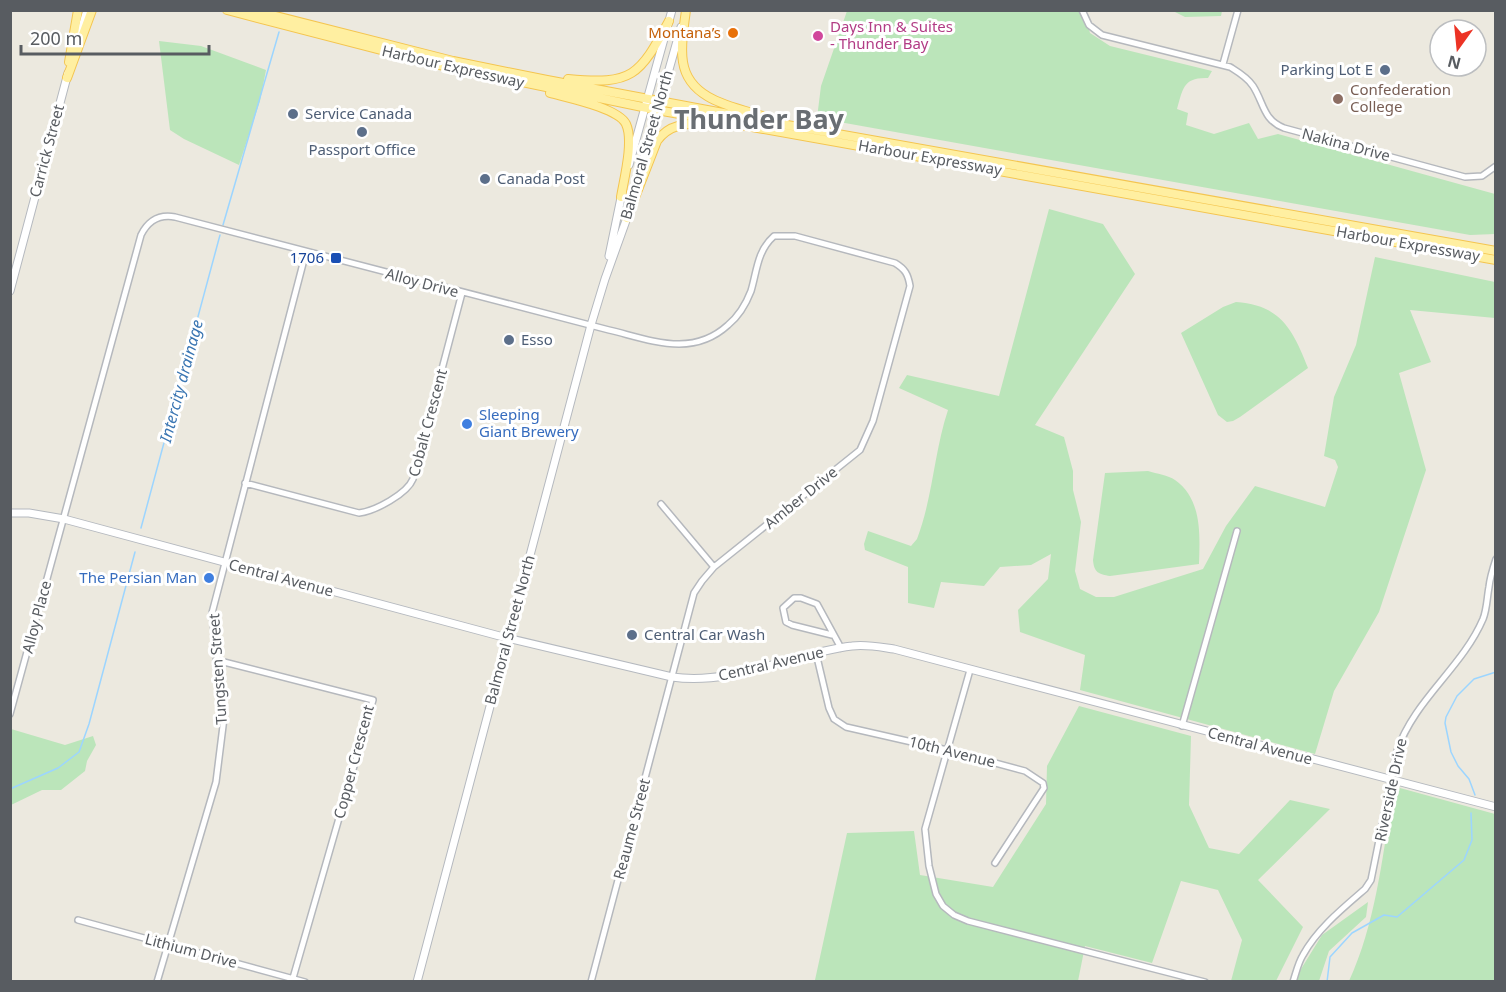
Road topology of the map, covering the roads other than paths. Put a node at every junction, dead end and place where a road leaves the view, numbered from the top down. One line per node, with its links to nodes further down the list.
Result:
1 (78, 10): 13 (main road)
2 (87, 10): 13 (main road, Carrick Street)
3 (92, 10): 13 (main road)
4 (227, 10): 14 (main road, Harbour Expressway)
5 (672, 10): 10 (main road, Balmoral Street North)
6 (686, 10): 15 (main road, Balmoral Street North); 19 (main road)
7 (1082, 10): 11 (street)
8 (1238, 10): 11 (street)
9 (256, 11): 12 (main road, Harbour Expressway)
10 (669, 21): 12 (main road); 16 (main road, Balmoral Street North)
11 (1223, 64): 20 (street, Nakina Drive)
12 (519, 74): 16 (main road, Harbour Expressway)
13 (66, 78): 27 (main road, Carrick Street)
14 (500, 78): 16 (main road, Harbour Expressway); 21 (main road)
15 (660, 101): 16 (main road, Harbour Expressway); 17 (main road, Balmoral Street North); 19 (main road, Harbour Expressway)
16 (647, 103): 17 (main road, Harbour Expressway); 21 (main road, Balmoral Street North)
17 (657, 110): 18 (main road, Harbour Expressway); 22 (main road, Balmoral Street North)
18 (729, 122): 22 (main road); 25 (main road, Harbour Expressway)
19 (799, 127): 23 (main road, Harbour Expressway)
20 (1496, 166)
21 (621, 197): 26 (main road, Balmoral Street North)
22 (627, 218): 26 (main road, Balmoral Street North)
23 (1496, 251)
24 (306, 252): 28 (street, Alloy Drive); 31 (street, Tungsten Street); 34 (street, Alloy Drive)
25 (1496, 260)
26 (605, 279): 30 (main road, Balmoral Street North)
27 (10, 291)
28 (462, 293): 30 (street, Alloy Drive); 31 (street, Cobalt Crescent)
29 (906, 303): 30 (street, Alloy Drive); 38 (street, Amber Drive)
30 (591, 325): 40 (main road, Balmoral Street North)
31 (245, 483): 37 (street, Tungsten Street)
32 (661, 504): 38 (street)
33 (10, 513): 34 (main road, Central Avenue)
34 (64, 519): 37 (main road, Central Avenue); 46 (street, Alloy Place)
35 (1237, 531): 47 (street)
36 (1496, 560): 49 (street, Riverside Drive)
37 (224, 563): 40 (main road, Central Avenue); 43 (street, Tungsten Street)
38 (714, 567): 45 (street, Amber Drive)
39 (832, 634): 39 (street); 41 (street)
40 (507, 638): 45 (main road, Central Avenue); 57 (main road, Balmoral Street North)
41 (841, 648): 42 (main road, Central Avenue); 44 (main road, Central Avenue)
42 (816, 653): 45 (main road, Central Avenue); 48 (street, 10th Avenue)
43 (216, 660): 53 (street, Tungsten Street); 54 (street, Copper Crescent)
44 (970, 670): 47 (main road, Central Avenue); 48 (street)
45 (672, 677): 58 (street, Reaume Street)
46 (10, 714)
47 (1182, 726): 49 (main road, Central Avenue)
48 (947, 750): 51 (street, 10th Avenue); 59 (street)
49 (1392, 780): 50 (main road, Central Avenue); 60 (street, Riverside Drive)
50 (1496, 807)
51 (995, 863)
52 (78, 920): 53 (street, Lithium Drive)
53 (167, 945): 54 (street, Lithium Drive); 55 (street, Tungsten Street)
54 (293, 978): 56 (street, Lithium Drive)
55 (157, 981)
56 (305, 981)
57 (417, 981)
58 (591, 981)
59 (1205, 981)
60 (1293, 981)

